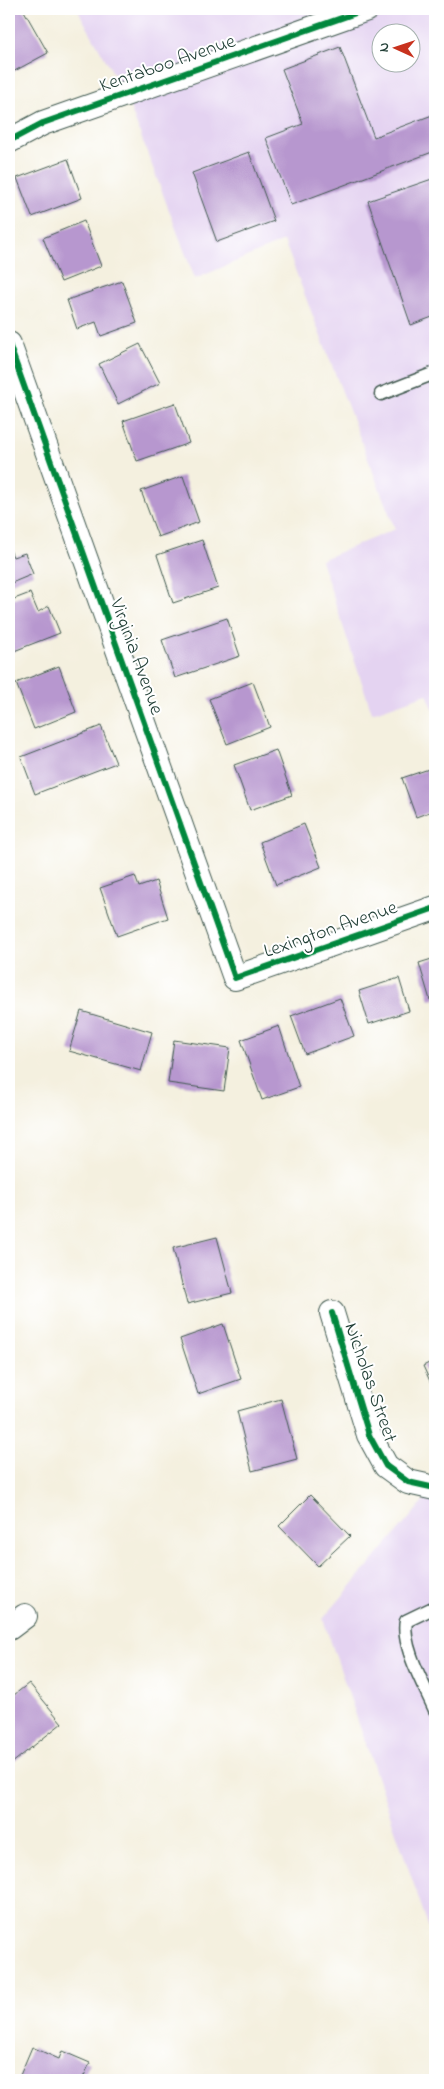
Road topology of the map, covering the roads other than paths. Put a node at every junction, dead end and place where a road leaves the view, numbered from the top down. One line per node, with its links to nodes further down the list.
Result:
1 (367, 9): 2 (street, Kentaboo Avenue)
2 (9, 141)
3 (9, 344): 7 (street, Virginia Avenue)
4 (435, 373): 5 (lane)
5 (381, 394)
6 (435, 908): 7 (street, Lexington Avenue)
7 (235, 978)
8 (332, 1313): 9 (street, Nicholas Street)
9 (435, 1488)
10 (435, 1607): 11 (lane)
11 (435, 1710)

